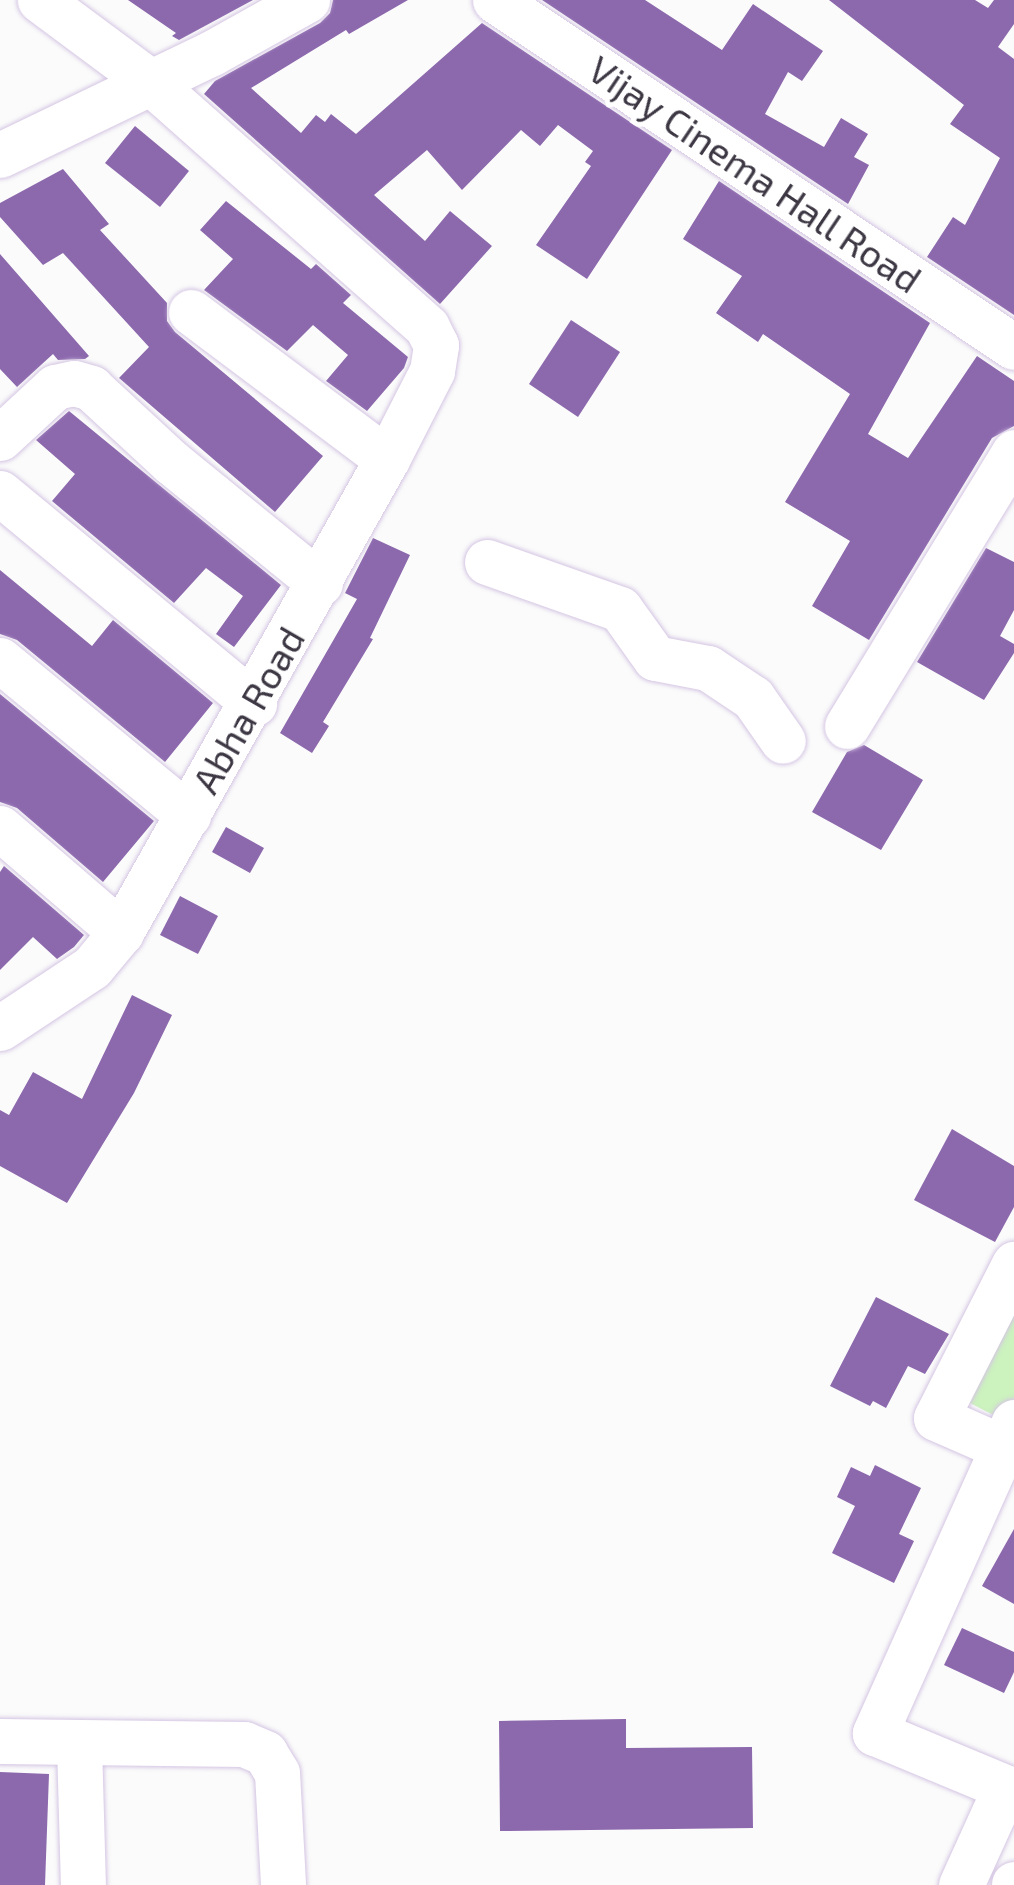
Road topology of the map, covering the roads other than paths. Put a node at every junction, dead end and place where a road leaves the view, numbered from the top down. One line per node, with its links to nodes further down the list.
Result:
1 (40, 0): 4 (street)
2 (307, 0): 4 (street)
3 (496, 0): 7 (street, Vijay Cinema Hall Road)
4 (149, 82): 5 (street); 10 (street, Abha Road)
5 (0, 155)
6 (192, 312): 10 (street)
7 (1014, 347)
8 (0, 438): 13 (street)
9 (1014, 452): 16 (street)
10 (387, 459): 13 (street, Abha Road)
11 (0, 493): 15 (street)
12 (487, 562): 17 (street)
13 (320, 583): 15 (street, Abha Road)
14 (0, 660): 18 (street)
15 (254, 703): 18 (street, Abha Road)
16 (848, 726)
17 (783, 741)
18 (188, 816): 20 (street, Abha Road)
19 (0, 828): 20 (street)
20 (121, 932): 21 (street, Abha Road)
21 (7, 1012)
22 (1014, 1264): 23 (street)
23 (1008, 1434): 26 (street)
24 (0, 1742): 25 (street)
25 (79, 1744): 27 (street); 28 (street)
26 (1010, 1790): 29 (street)
27 (83, 1885)
28 (282, 1885)
29 (961, 1885)

